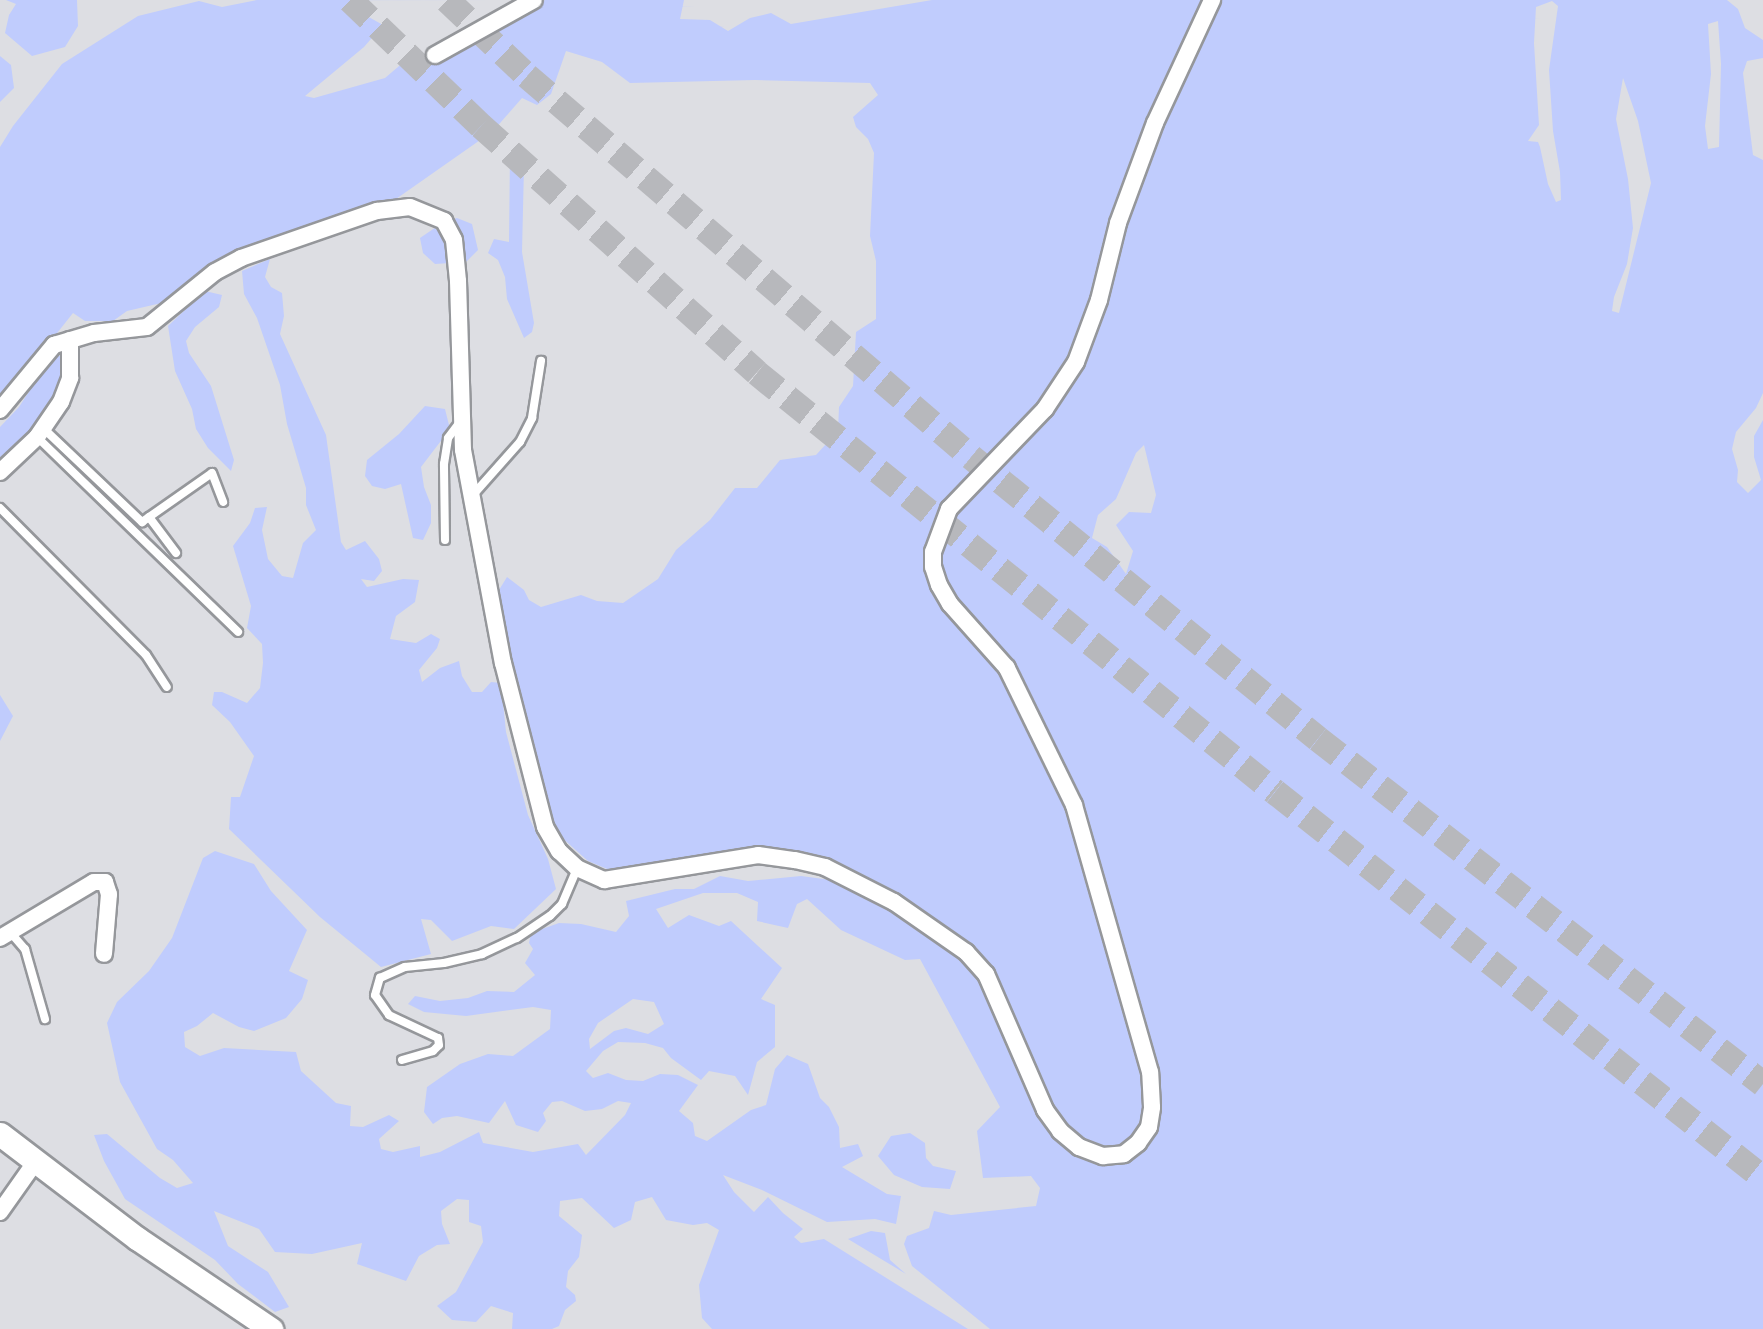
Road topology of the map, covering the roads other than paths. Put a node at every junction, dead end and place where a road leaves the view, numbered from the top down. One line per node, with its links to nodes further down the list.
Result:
1 (534, 0): 3 (street)
2 (1212, 0): 18 (street)
3 (435, 55)
4 (70, 340): 6 (street); 7 (street); 8 (street)
5 (541, 361): 10 (lane)
6 (0, 410)
7 (462, 419): 10 (street); 14 (lane)
8 (40, 433): 9 (street); 13 (lane); 16 (lane)
9 (0, 472)
10 (472, 496): 18 (street)
11 (223, 502): 13 (lane)
12 (0, 508): 17 (lane)
13 (149, 517): 15 (lane)
14 (445, 540)
15 (176, 553)
16 (239, 632)
17 (167, 687)
18 (577, 868): 22 (lane)
19 (5, 935): 20 (street); 21 (lane)
20 (104, 954)
21 (45, 1019)
22 (402, 1060)
23 (4, 1137): 24 (main road); 25 (street)
24 (36, 1161): 25 (street); 27 (main road)
25 (19, 1186): 26 (street)
26 (0, 1212)
27 (271, 1329)

